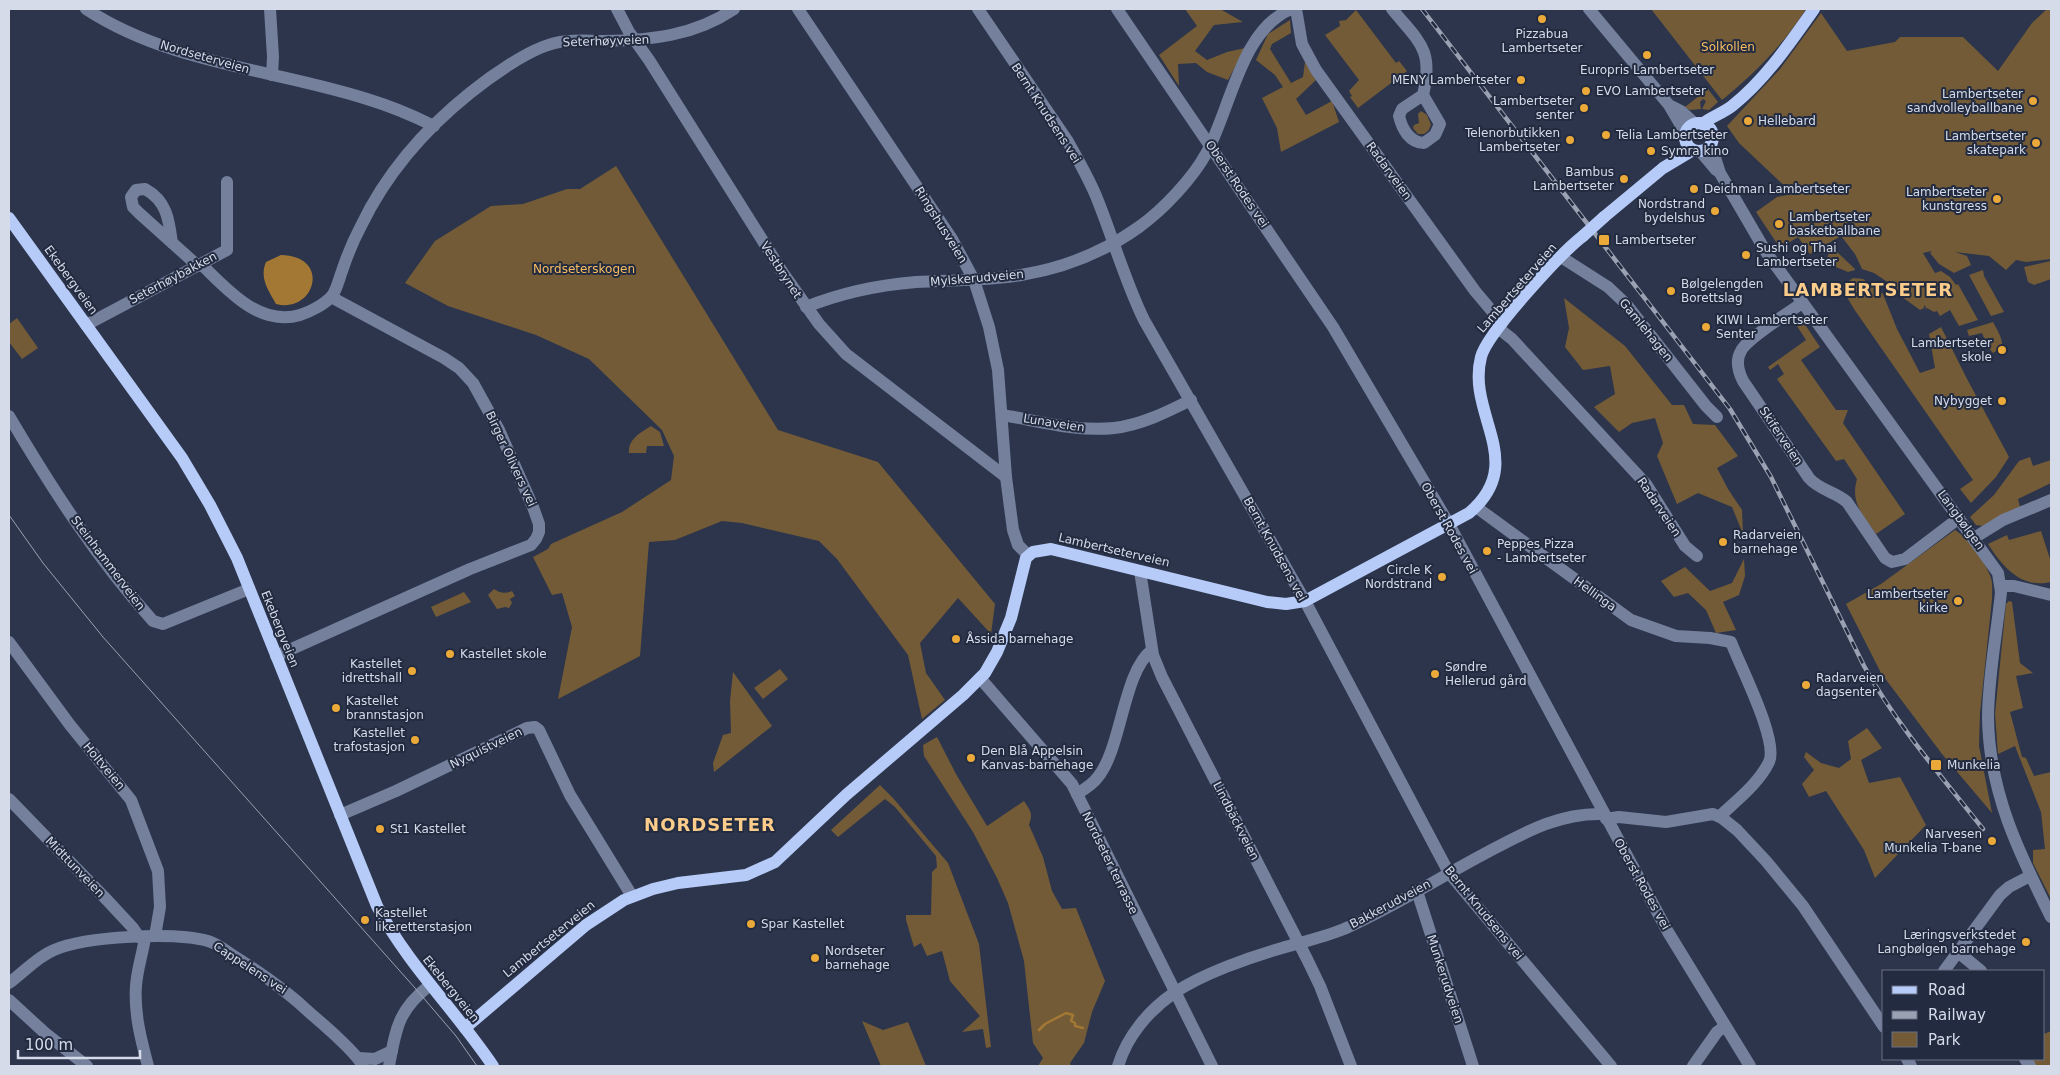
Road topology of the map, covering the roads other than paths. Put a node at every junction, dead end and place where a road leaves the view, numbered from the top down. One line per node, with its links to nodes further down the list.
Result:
1 (86, 9): 14 (street, Nordseterveien)
2 (270, 9): 14 (street)
3 (617, 9): 13 (street, Vestbrynet)
4 (734, 9): 13 (street, Seterhøyveien)
5 (798, 9): 25 (street, Ringshusveien)
6 (978, 9): 22 (street, Bernt Knudsens vei)
7 (1117, 9): 18 (street, Oberst Rodes vei)
8 (1291, 9): 18 (street, Mylskerudveien)
9 (1296, 9): 30 (street, Radarveien)
10 (1392, 9): 15 (street)
11 (1588, 9): 17 (street, Langbølgen)
12 (1814, 9): 17 (main road, Lambertseterveien)
13 (634, 41): 16 (street, Seterhøyveien); 28 (street, Vestbrynet)
14 (272, 75): 16 (street, Nordseterveien)
15 (1423, 94)
16 (434, 126): 26 (street, Seterhøyveien)
17 (1698, 138): 23 (main road, Lambertseterveien, bridge); 27 (street, Langbølgen)
18 (1210, 145): 22 (street, Mylskerudveien); 39 (street, Oberst Rodes vei)
19 (227, 182): 24 (street, Seterhøybakken)
20 (9, 218): 29 (main road, Ekebergveien)
21 (172, 243): 21 (street); 24 (street)
22 (1113, 245): 25 (street, Mylskerudveien); 31 (street, Bernt Knudsens vei)
23 (1561, 257): 30 (main road, Lambertseterveien); 34 (street, Gamlehagen)
24 (199, 265): 26 (street); 29 (street, Seterhøybakken)
25 (974, 280): 28 (street, Mylskerudveien); 32 (street, Ringshusveien)
26 (331, 297): 50 (street, Birger Olivers vei)
27 (1802, 303): 38 (street, Langbølgen); 38 (street, Skiferveien)
28 (806, 307): 35 (street, Vestbrynet)
29 (86, 325): 45 (main road, Ekebergveien)
30 (1500, 326): 37 (main road, Lambertseterveien); 42 (street, Radarveien)
31 (1190, 400): 32 (street, Lunaveien); 47 (street, Bernt Knudsens vei)
32 (1002, 414): 35 (street, Ringshusveien)
33 (9, 416): 45 (street, Steinhammerveien)
34 (1717, 418)
35 (1006, 477): 41 (street, Ringshusveien)
36 (2051, 500): 40 (street)
37 (1476, 507): 39 (main road, Lambertseterveien); 56 (street, Hellinga)
38 (1959, 518): 40 (street, Langbølgen)
39 (1449, 524): 47 (main road, Lambertseterveien); 55 (street, Oberst Rodes vei)
40 (1974, 538): 44 (street, Langbølgen)
41 (1028, 555): 43 (main road, Lambertseterveien); 51 (main road, Lambertseterveien)
42 (1697, 556)
43 (1140, 571): 47 (main road, Lambertseterveien); 49 (street, Lindbäckveien)
44 (2001, 586): 46 (street); 58 (street, Langbølgen)
45 (249, 589): 50 (main road, Ekebergveien)
46 (2051, 596)
47 (1304, 601): 57 (street, Bernt Knudsens vei)
48 (9, 642): 62 (street, Holtveien)
49 (1152, 650): 52 (street); 63 (street, Lindbäckveien)
50 (276, 656): 54 (main road, Ekebergveien)
51 (980, 678): 52 (street, Nordseter terrasse); 60 (main road, Lambertseterveien)
52 (1077, 794): 69 (street, Nordseter terrasse)
53 (9, 799): 62 (street, Midttunveien)
54 (340, 815): 60 (street, Nyquistveien); 68 (main road, Ekebergveien)
55 (1605, 816): 56 (street, Bakkerudveien); 57 (street, Bakkerudveien); 72 (street, Oberst Rodes vei)
56 (1720, 816): 71 (street)
57 (1449, 873): 59 (street, Bakkerudveien); 84 (street, Bernt Knudsens vei)
58 (2030, 876): 61 (street, Langbølgen); 64 (street)
59 (1417, 891): 63 (street, Bakkerudveien); 83 (street, Munkerudveien)
60 (632, 896): 73 (main road, Lambertseterveien)
61 (2051, 917)
62 (146, 936): 67 (street, Cappelens vei); 75 (street, Cappelens vei); 77 (street, Holtveien)
63 (1299, 944): 69 (street, Bakkerudveien); 82 (street, Lindbäckveien)
64 (1958, 952): 65 (street); 66 (street)
65 (1945, 970)
66 (1980, 970)
67 (9, 983)
68 (430, 985): 73 (main road, Ekebergveien); 74 (street)
69 (1174, 993): 80 (street, Bakkerudveien); 81 (street, Nordseter terrasse)
70 (9, 1000): 76 (street)
71 (1882, 1024)
72 (1725, 1026): 85 (street); 86 (street, Oberst Rodes vei)
73 (465, 1028): 79 (main road, Ekebergveien)
74 (392, 1052): 75 (street, Cappelens vei); 78 (street)
75 (361, 1062)
76 (87, 1066)
77 (148, 1066)
78 (389, 1066)
79 (493, 1066)
80 (1118, 1066)
81 (1212, 1066)
82 (1351, 1066)
83 (1474, 1066)
84 (1611, 1066)
85 (1693, 1066)
86 (1750, 1066)

